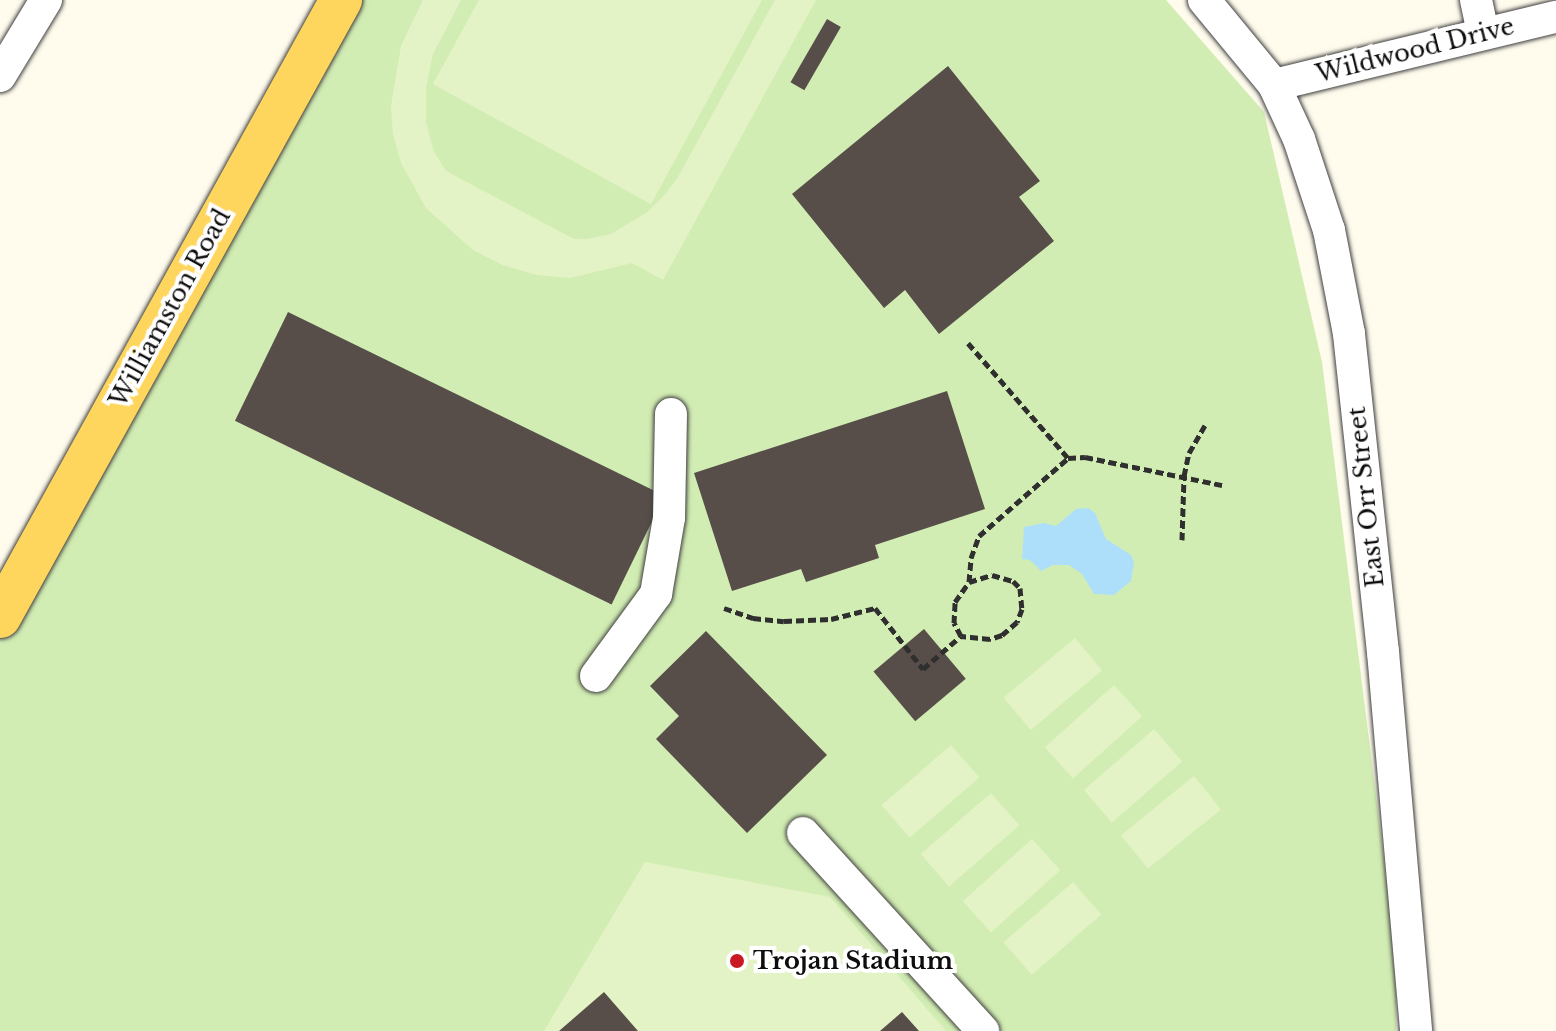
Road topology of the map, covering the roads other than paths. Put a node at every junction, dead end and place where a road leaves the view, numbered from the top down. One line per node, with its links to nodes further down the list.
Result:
1 (46, 0): 7 (street)
2 (341, 0): 10 (main road, Williamston Road)
3 (1204, 0): 8 (street, East Orr Street)
4 (1476, 0): 6 (street)
5 (1556, 17): 6 (street, Wildwood Drive)
6 (1483, 32): 8 (street, Wildwood Drive)
7 (0, 76)
8 (1274, 85): 14 (street, East Orr Street)
9 (671, 414): 11 (street)
10 (0, 617)
11 (596, 676)
12 (803, 833): 13 (street)
13 (983, 1031)
14 (1416, 1031)

